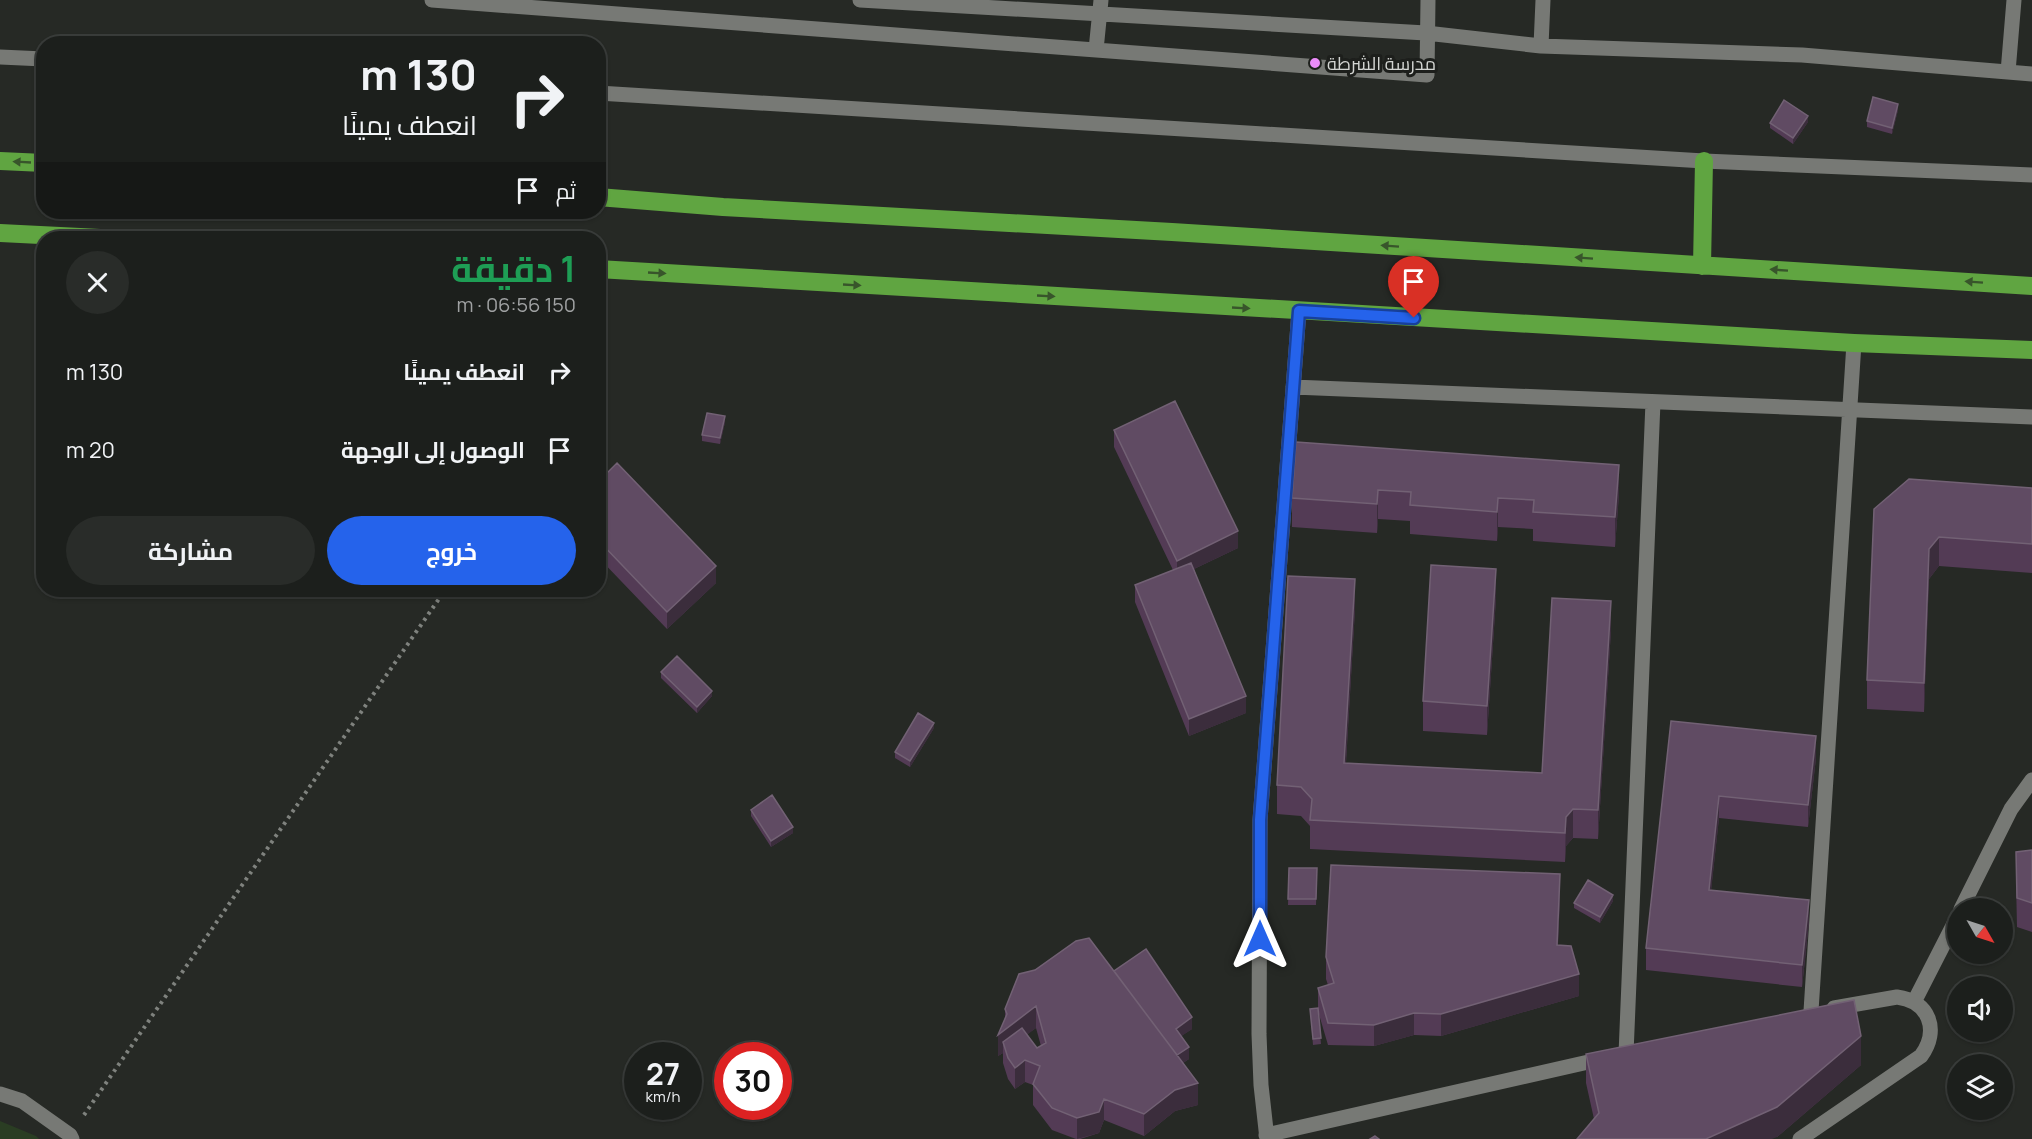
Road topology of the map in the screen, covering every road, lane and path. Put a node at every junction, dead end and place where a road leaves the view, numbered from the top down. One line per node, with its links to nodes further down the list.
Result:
1 (432, 0): 9 (street)
2 (860, 0): 6 (street)
3 (1428, 0): 7 (street)
4 (1543, 0): 8 (street)
5 (2014, 0): 12 (street)
6 (1100, 7): 7 (street); 9 (street)
7 (1426, 33): 8 (street); 9 (street)
8 (1541, 46): 12 (street)
9 (1096, 50)
10 (0, 57): 11 (street)
11 (36, 59)
12 (2008, 72): 13 (street)
13 (2032, 74)
14 (606, 93): 16 (street)
15 (0, 161): 17 (highway, one-way to 15)
16 (1704, 161): 18 (street); 22 (highway)
17 (36, 163)
18 (2032, 175)
19 (606, 198): 22 (highway, one-way to 19)
20 (0, 233): 21 (highway)
21 (36, 235)
22 (1702, 266): 24 (highway, one-way to 22)
23 (606, 269): 25 (highway, one-way to 25)
24 (2032, 286)
25 (1299, 311): 26 (highway); 28 (street)
26 (1854, 343): 27 (highway); 30 (street)
27 (2032, 350)
28 (1293, 387): 29 (street); 39 (street)
29 (1653, 402): 30 (street); 39 (street)
30 (1850, 410): 31 (street); 36 (street)
31 (2032, 417)
32 (440, 597): 38 (path)
33 (2032, 780): 34 (street)
34 (1966, 898)
35 (1947, 938): 36 (street)
36 (1914, 1002): 40 (street)
37 (0, 1094): 38 (street)
38 (71, 1137)
39 (1267, 1137)
40 (1800, 1139)

